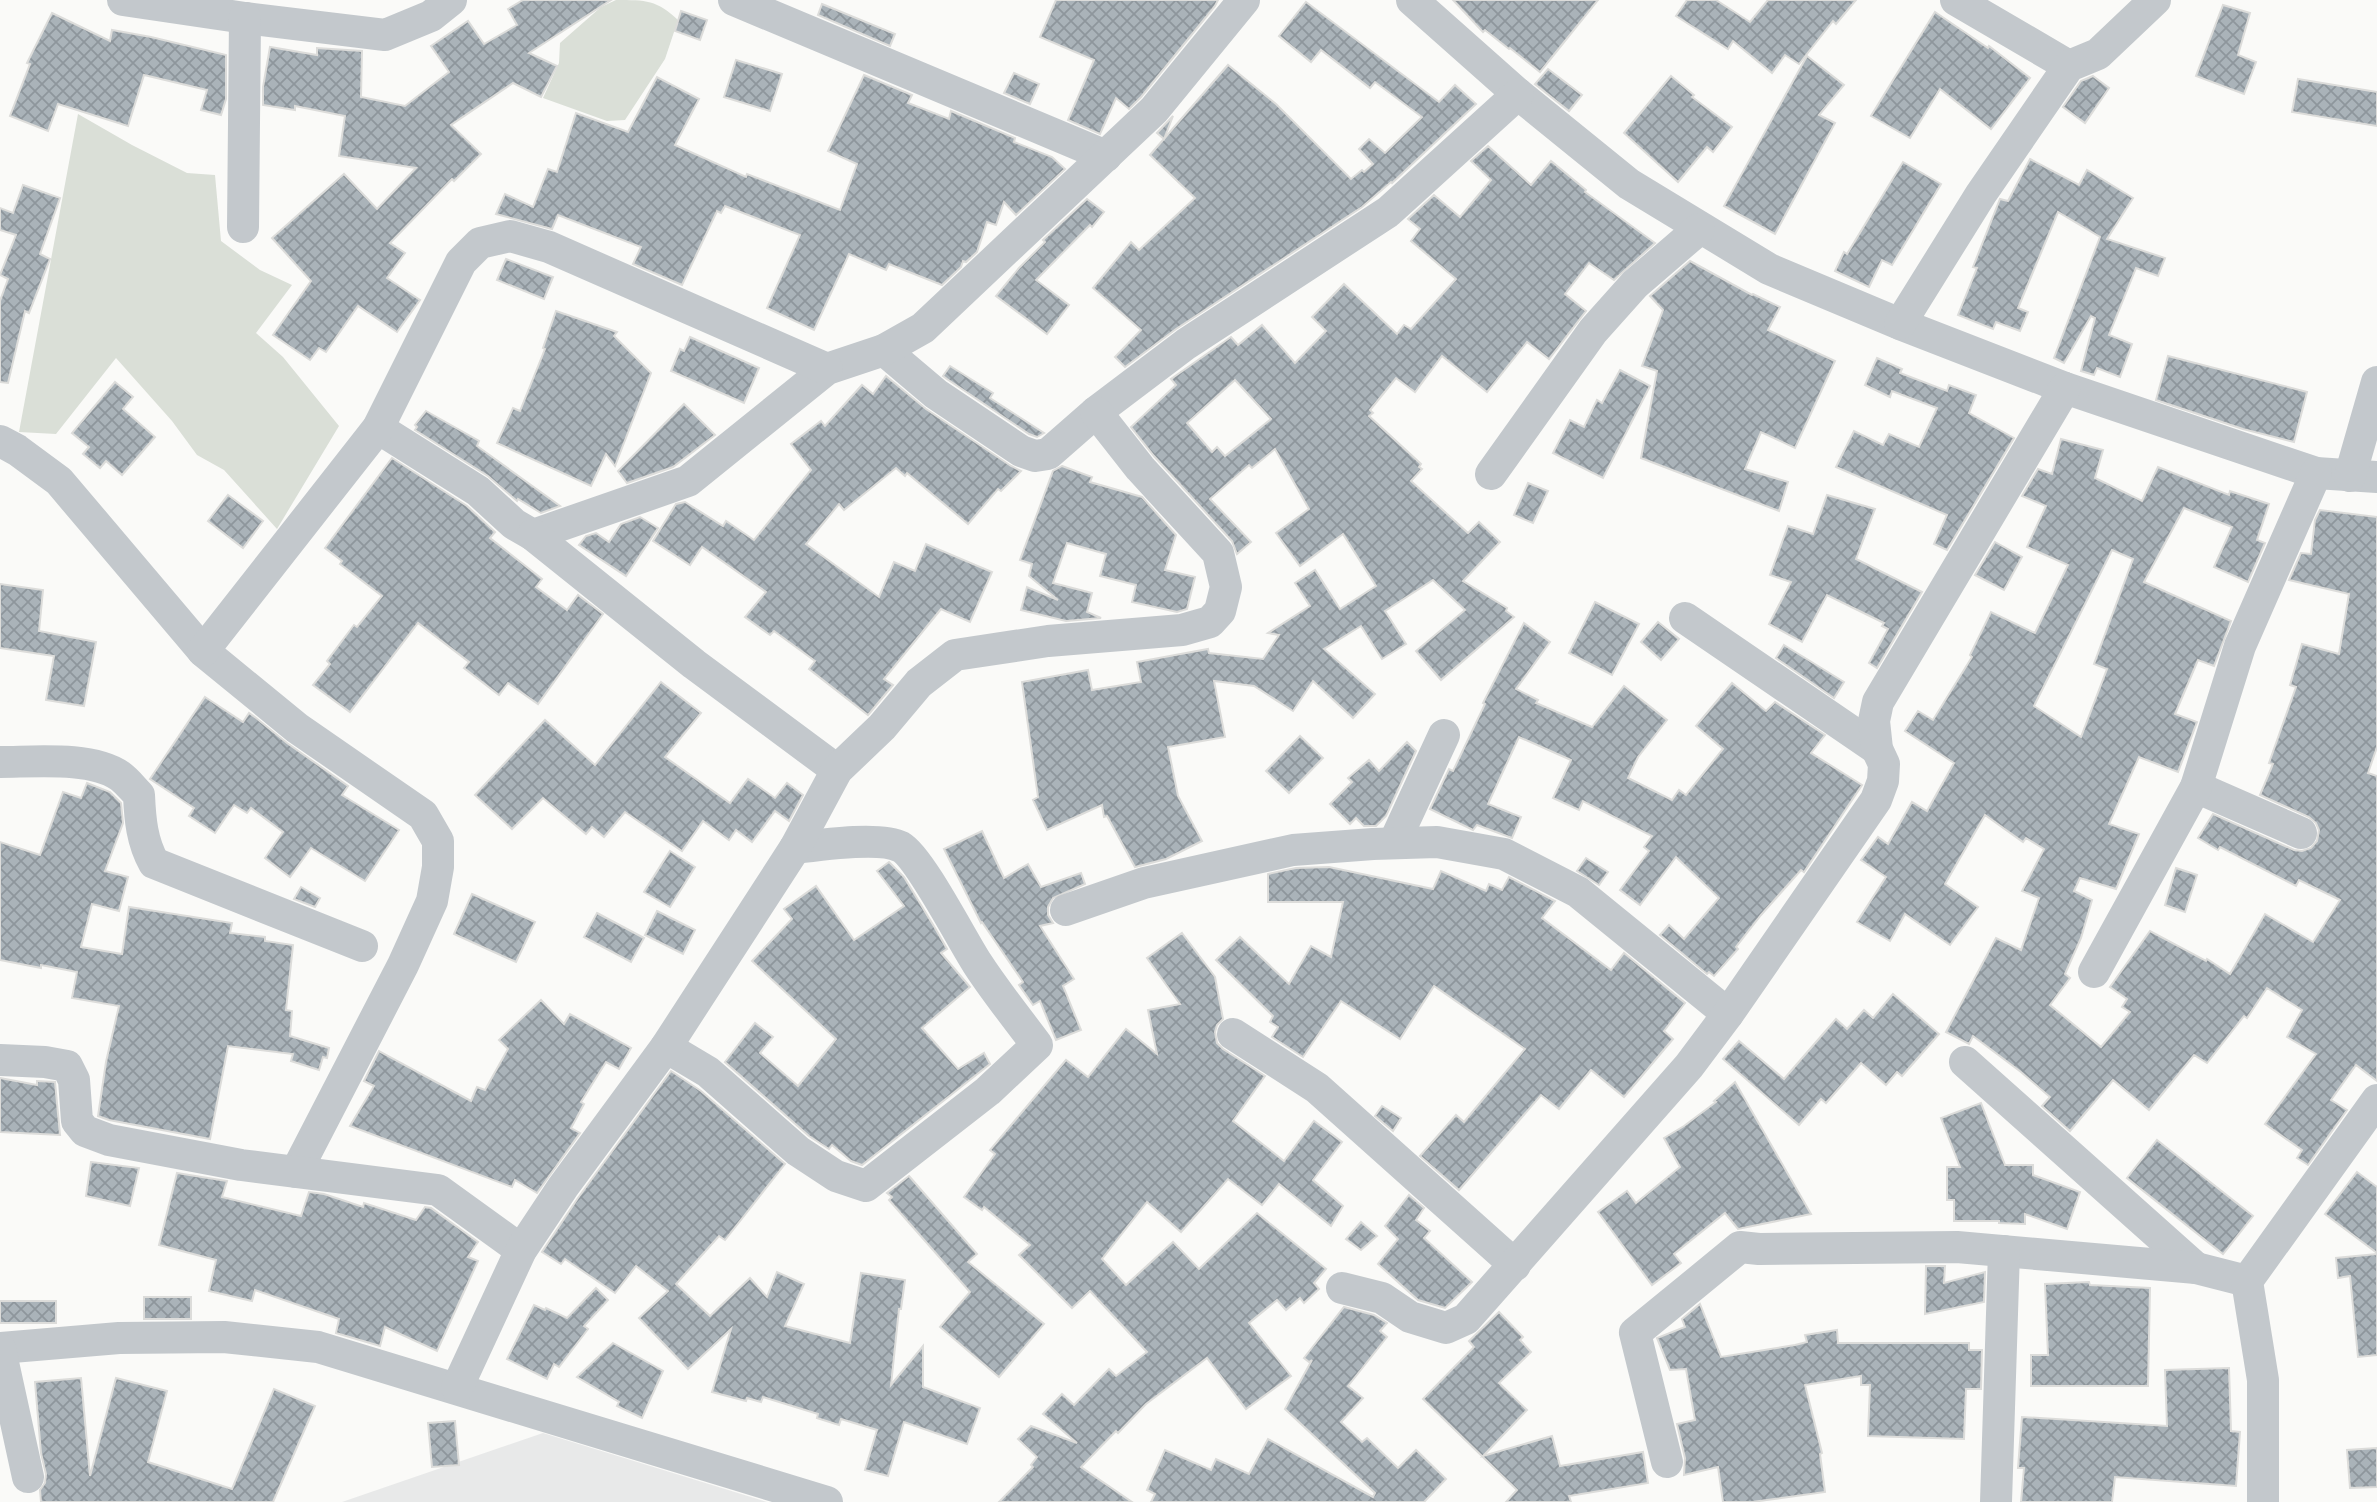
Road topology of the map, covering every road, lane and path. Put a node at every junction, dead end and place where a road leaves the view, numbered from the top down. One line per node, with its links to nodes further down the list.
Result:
1 (123, 0): 8 (street)
2 (451, 0): 8 (street)
3 (734, 0): 11 (street)
4 (1244, 0): 11 (street)
5 (1412, 0): 10 (street)
6 (1956, 0): 9 (street)
7 (2155, 0): 9 (street)
8 (245, 18): 12 (street)
9 (2069, 66): 14 (street)
10 (1518, 94): 13 (street); 19 (street)
11 (1106, 156): 15 (street)
12 (243, 228)
13 (1699, 229): 14 (street); 23 (street)
14 (1900, 324): 18 (street)
15 (884, 350): 16 (street); 19 (street)
16 (827, 369): 20 (street); 25 (street)
17 (2377, 382): 24 (street)
18 (2065, 388): 22 (street); 29 (street)
19 (1096, 412): 31 (street)
20 (378, 428): 25 (street); 27 (street)
21 (0, 441): 27 (street)
22 (2316, 473): 24 (street); 32 (street)
23 (1491, 474)
24 (2364, 477)
25 (533, 535): 31 (street)
26 (1685, 618): 29 (street)
27 (203, 651): 45 (street)
28 (1444, 736): 34 (street)
29 (1877, 748): 39 (street)
30 (0, 762): 37 (street)
31 (837, 770): 35 (street)
32 (2196, 787): 33 (street); 38 (street)
33 (2301, 834)
34 (1394, 843): 36 (street); 39 (street)
35 (794, 848): 41 (street); 41 (street)
36 (1066, 910)
37 (362, 946)
38 (2094, 972)
39 (1728, 1014): 48 (street)
40 (1233, 1034): 48 (street)
41 (666, 1047): 46 (street)
42 (0, 1060): 45 (street)
43 (1965, 1062): 49 (street)
44 (2377, 1100): 50 (street)
45 (296, 1172): 46 (street)
46 (522, 1250): 53 (street)
47 (2004, 1251): 49 (street); 54 (street); 57 (street)
48 (1515, 1265): 51 (street)
49 (2196, 1268): 50 (street)
50 (2247, 1281): 58 (street)
51 (1342, 1287)
52 (0, 1348): 53 (street); 55 (street)
53 (457, 1388): 56 (street)
54 (1667, 1462)
55 (28, 1477)
56 (827, 1502)
57 (1996, 1502)
58 (2263, 1502)

